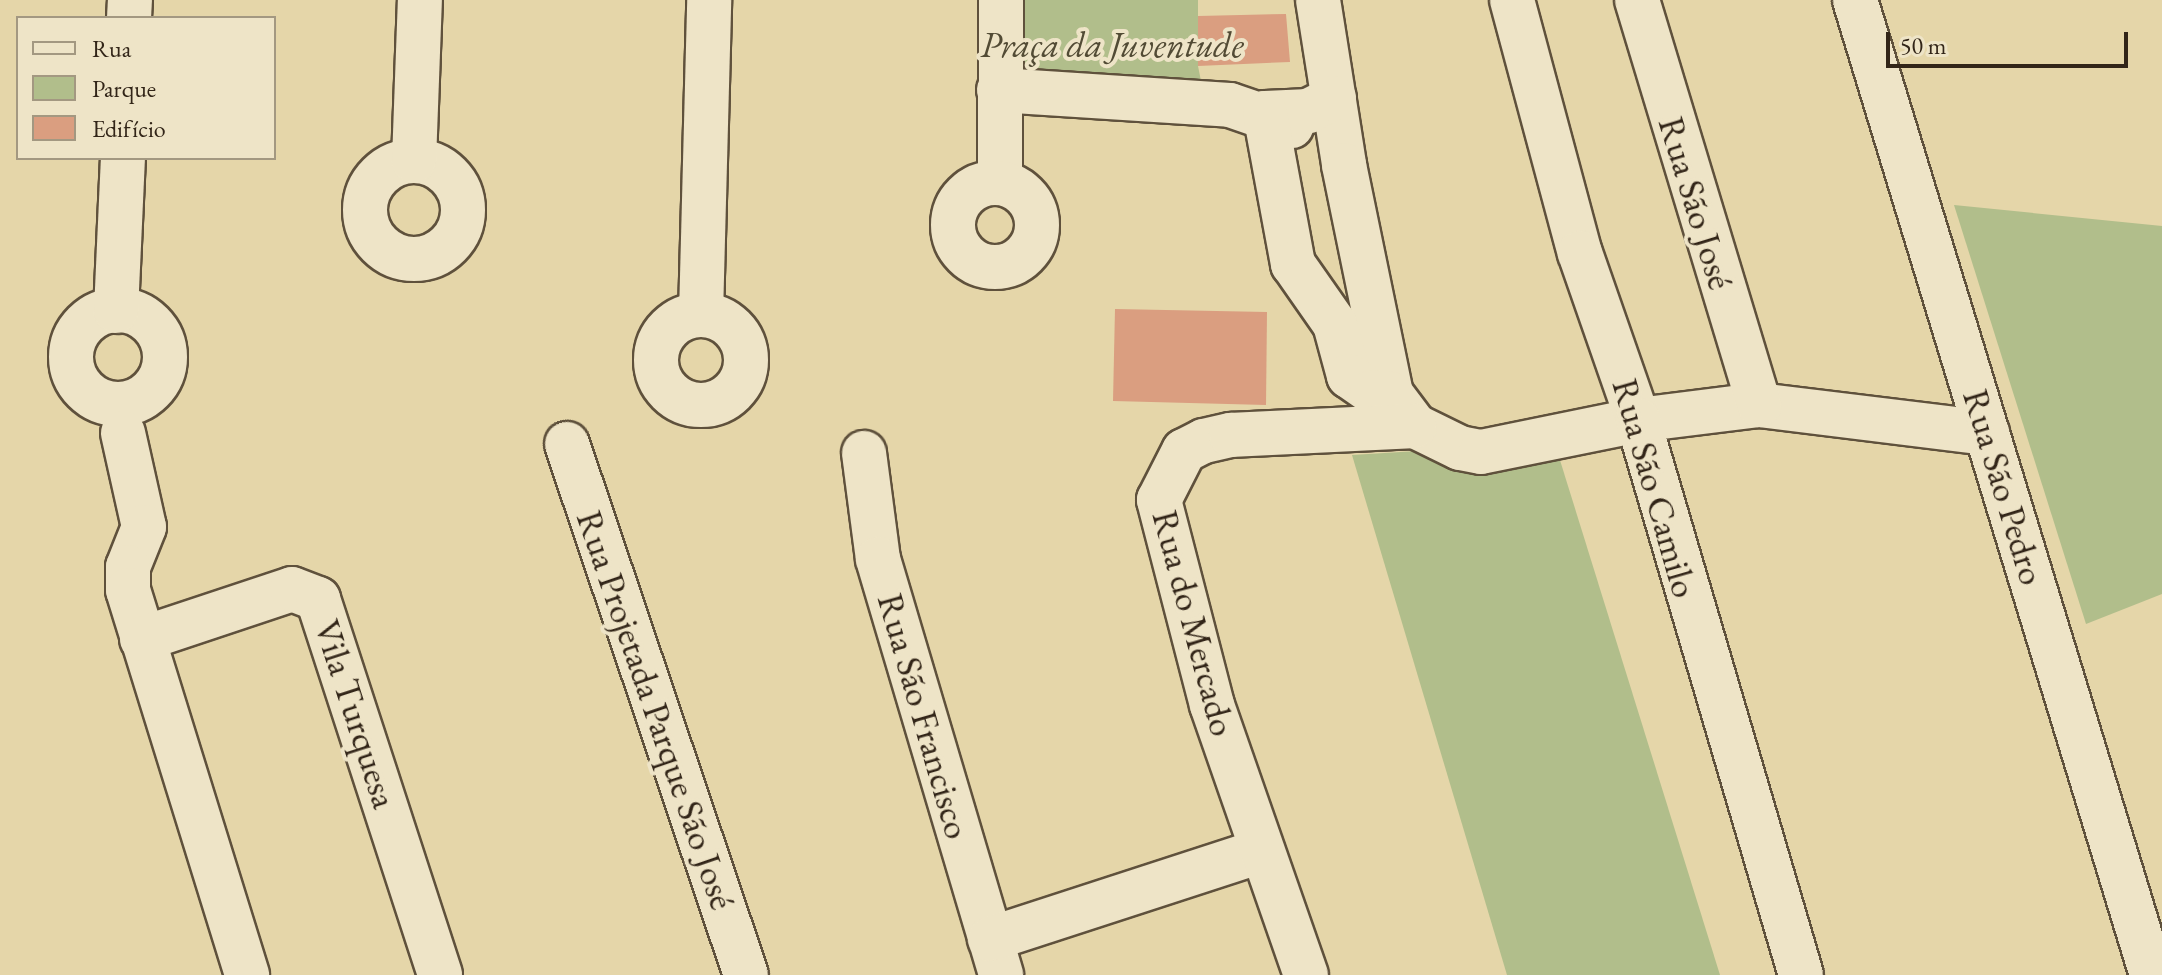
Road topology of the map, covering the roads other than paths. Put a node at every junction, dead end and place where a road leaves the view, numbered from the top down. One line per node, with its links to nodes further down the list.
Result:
1 (420, 0): 12 (street)
2 (709, 0): 16 (street)
3 (1001, 0): 8 (street)
4 (1318, 0): 9 (street)
5 (1512, 0): 19 (street, Rua São Camilo)
6 (1637, 0): 17 (street, Rua São José)
7 (1855, 0): 21 (street, Rua São Pedro)
8 (999, 90): 10 (street); 14 (street)
9 (1334, 98): 10 (street); 13 (street)
10 (1265, 113): 13 (street); 18 (street)
11 (123, 160): 15 (street)
12 (414, 161)
13 (1344, 165): 18 (street)
14 (1000, 183)
15 (116, 311)
16 (701, 315)
17 (1759, 405): 19 (street); 21 (street)
18 (1403, 410): 19 (street); 25 (street, Rua do Mercado)
19 (1638, 420): 31 (street, Rua São Camilo)
20 (123, 433): 24 (street)
21 (1987, 433): 32 (street, Rua São Pedro)
22 (567, 444): 29 (street, Rua Projetada Parque São José)
23 (864, 453): 26 (street, Rua São Francisco)
24 (142, 639): 27 (street); 28 (street, Vila Turquesa)
25 (1261, 851): 26 (street); 30 (street, Rua do Mercado)
26 (996, 957)
27 (247, 975)
28 (440, 975)
29 (746, 975)
30 (1306, 975)
31 (1801, 975)
32 (2152, 975)

